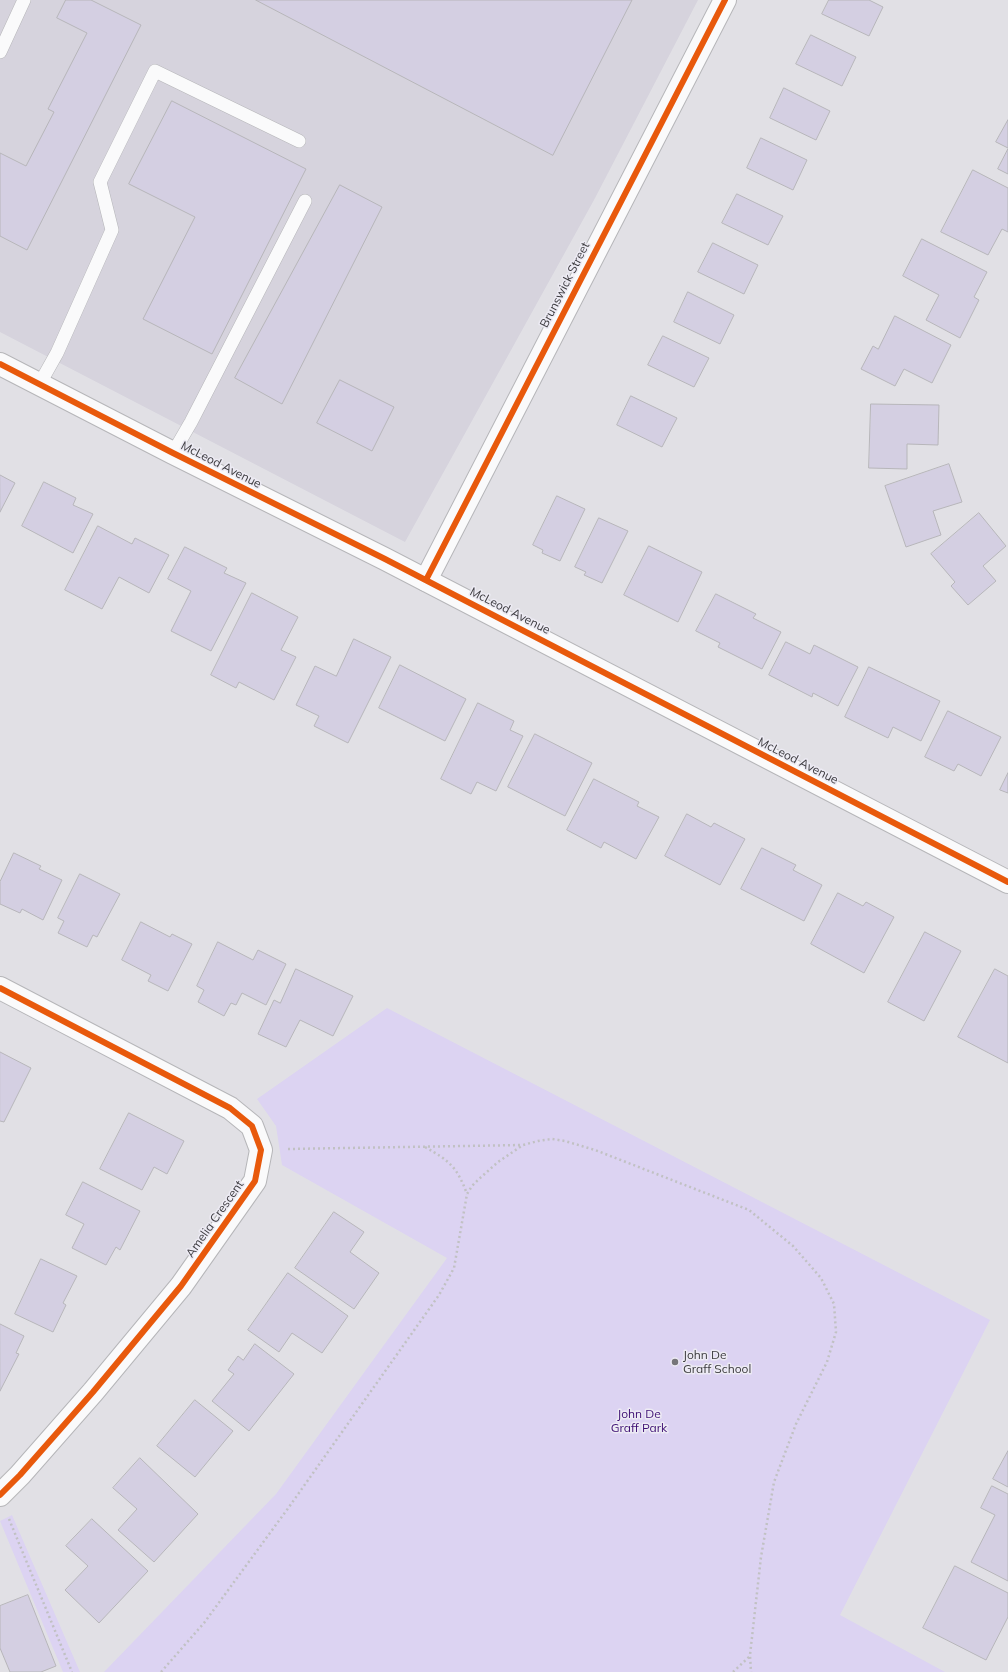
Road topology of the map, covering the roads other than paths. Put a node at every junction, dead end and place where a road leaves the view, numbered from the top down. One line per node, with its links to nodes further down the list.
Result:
1 (24, 0): 3 (lane)
2 (725, 0): 9 (street, Brunswick Street)
3 (0, 52)
4 (299, 142): 7 (lane)
5 (305, 201): 8 (lane)
6 (0, 364): 7 (street, McLeod Avenue)
7 (39, 385): 8 (street, McLeod Avenue)
8 (173, 453): 9 (street, McLeod Avenue)
9 (426, 580): 10 (street, McLeod Avenue)
10 (1008, 882)
11 (0, 988): 12 (street, Amelia Crescent)
12 (3, 1504)

